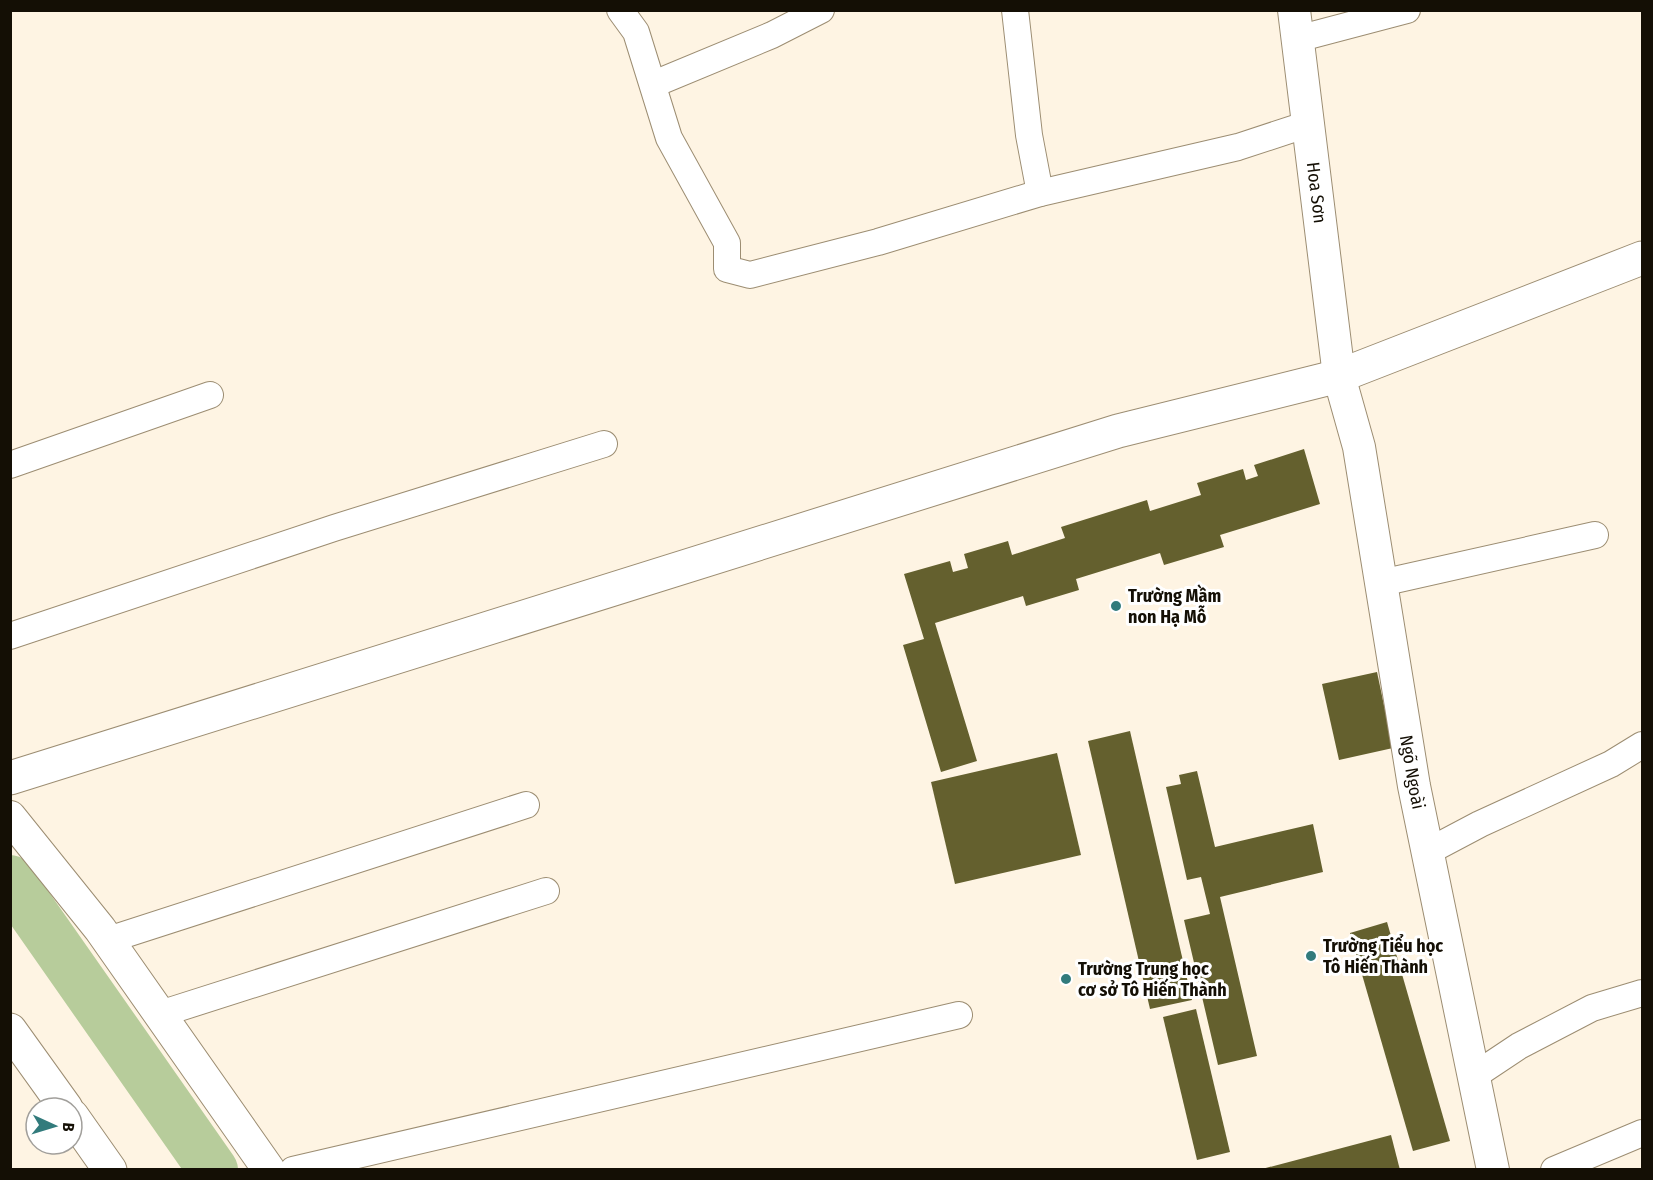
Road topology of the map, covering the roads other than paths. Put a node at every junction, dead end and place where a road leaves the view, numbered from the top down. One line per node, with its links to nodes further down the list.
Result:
1 (620, 10): 6 (street)
2 (821, 10): 6 (street)
3 (1015, 10): 8 (street)
4 (1407, 10): 5 (street)
5 (1295, 25): 7 (street, Hoa Sơn)
6 (654, 84): 8 (street)
7 (1308, 124): 8 (street); 10 (street, Hoa Sơn)
8 (1040, 193)
9 (1642, 258): 10 (main road)
10 (1339, 376): 15 (street, Ngõ Ngoài); 18 (main road)
11 (210, 395): 13 (street)
12 (604, 444): 16 (street)
13 (10, 465)
14 (1596, 535): 15 (street)
15 (1381, 583): 21 (street, Ngõ Ngoài)
16 (10, 636)
17 (1642, 745): 21 (street)
18 (10, 778)
19 (526, 805): 23 (street)
20 (10, 817): 23 (street)
21 (1427, 852): 28 (street, Ngõ Ngoài)
22 (546, 891): 25 (street)
23 (108, 940): 25 (street)
24 (1642, 993): 28 (street)
25 (160, 1014): 33 (street)
26 (959, 1015): 34 (street)
27 (10, 1030): 29 (main road)
28 (1474, 1077): 35 (street, Ngõ Ngoài)
29 (57, 1096)
30 (84, 1133): 32 (main road)
31 (1642, 1133): 36 (street)
32 (110, 1170)
33 (269, 1170)
34 (293, 1170)
35 (1493, 1170)
36 (1554, 1170)

